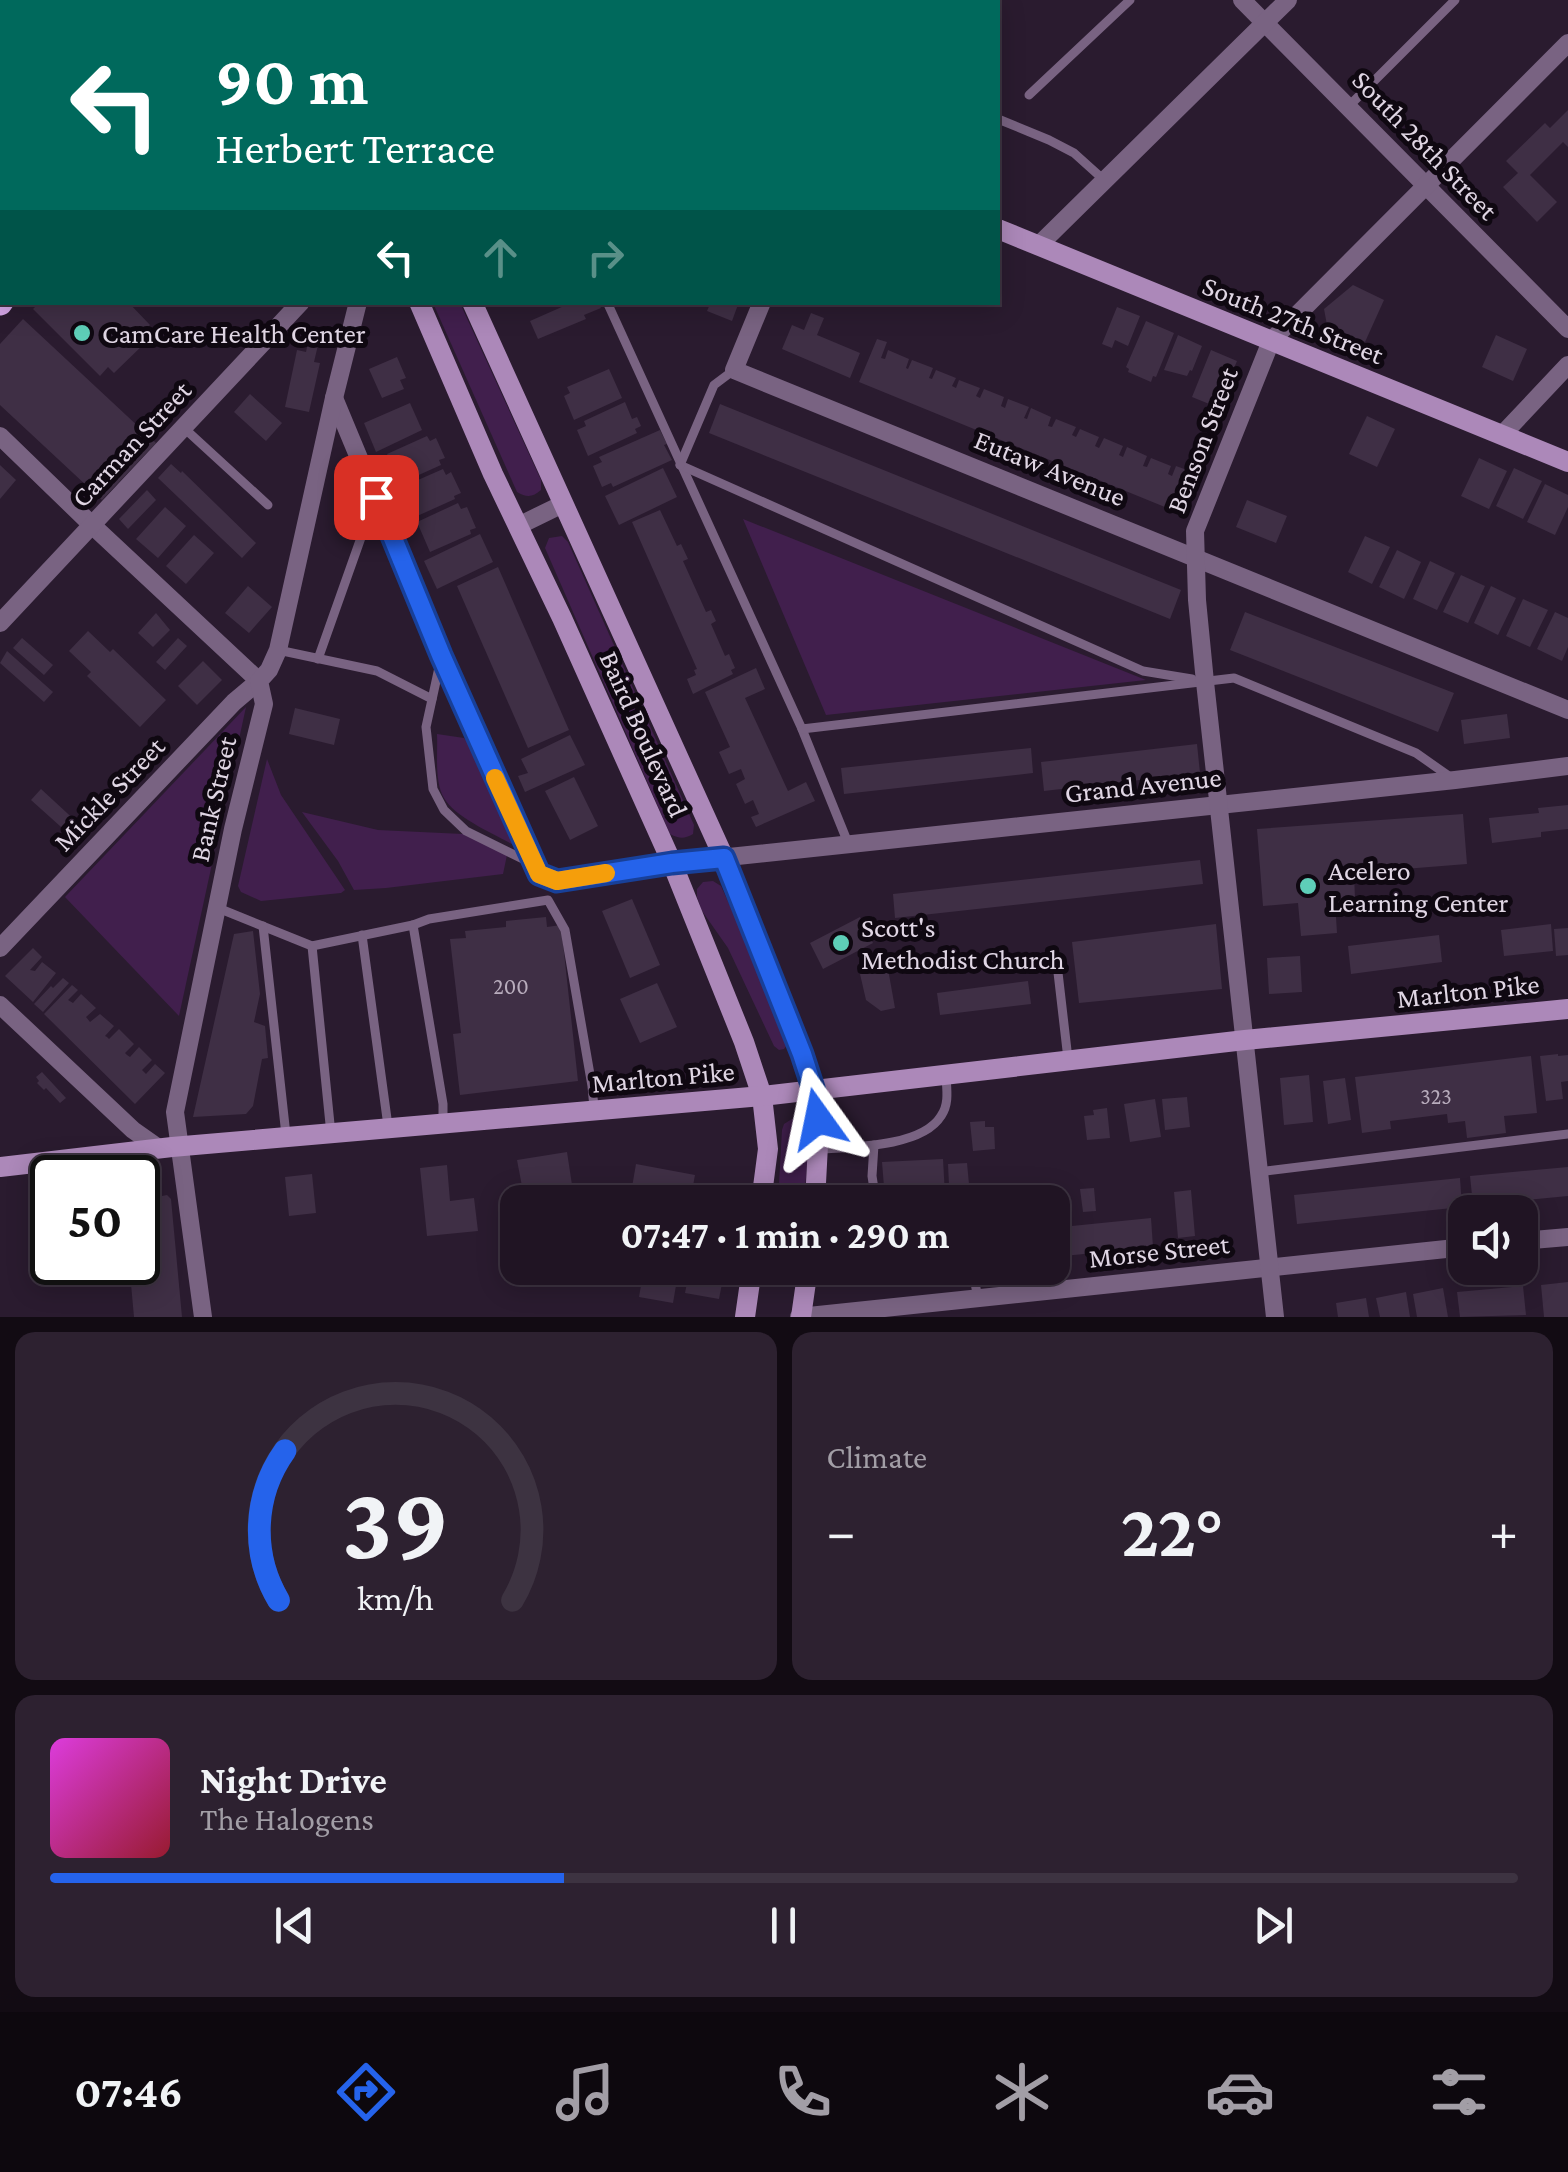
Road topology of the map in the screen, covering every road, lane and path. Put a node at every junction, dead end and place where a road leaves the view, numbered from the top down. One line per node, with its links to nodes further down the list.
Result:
1 (1130, 0): 7 (lane)
2 (1242, 0): 5 (street, South 28th Street)
3 (1288, 0): 5 (street)
4 (1455, 0): 8 (lane)
5 (1265, 23): 8 (street, South 28th Street); 10 (street)
6 (1568, 43): 11 (street, Benson Street)
7 (1029, 94)
8 (1349, 106): 11 (street, South 28th Street)
9 (1000, 120): 10 (lane)
10 (1104, 180): 13 (street)
11 (1425, 185): 20 (street, South 28th Street); 21 (street, Benson Street)
12 (1000, 230): 13 (main road, South 27th Street)
13 (1038, 246): 21 (main road, South 27th Street)
14 (298, 305): 25 (street, Carman Street)
15 (357, 305): 24 (street, Bank Street)
16 (419, 305): 34 (main road, Baird Boulevard)
17 (473, 305): 31 (main road, Baird Boulevard)
18 (608, 305): 29 (lane)
19 (761, 305): 23 (street)
20 (1568, 329)
21 (1271, 341): 26 (main road, South 27th Street); 35 (street, Benson Street)
22 (1568, 364): 26 (street)
23 (734, 370): 29 (lane); 35 (street, Eutaw Avenue)
24 (334, 398): 30 (street); 37 (street, Bank Street)
25 (184, 428): 32 (lane); 33 (street, Carman Street)
26 (1502, 434): 28 (main road, South 27th Street)
27 (0, 436): 33 (street)
28 (1568, 462)
29 (680, 465): 41 (lane); 44 (lane)
30 (376, 497): 38 (street); 39 (lane)
31 (563, 504): 34 (street); 49 (main road, Baird Boulevard)
32 (268, 505)
33 (92, 526): 36 (street, Carman Street); 40 (street)
34 (518, 526): 50 (main road, Baird Boulevard)
35 (1194, 556): 41 (street, Benson Street); 43 (street, Eutaw Avenue)
36 (0, 623)
37 (278, 650): 39 (lane); 40 (street, Bank Street)
38 (441, 655): 42 (lane); 51 (street)
39 (318, 658): 42 (lane)
40 (260, 681): 52 (street, Bank Street); 57 (street, Mickle Street)
41 (1205, 682): 44 (lane); 46 (lane); 47 (street, Benson Street)
42 (432, 699): 51 (lane)
43 (1568, 710)
44 (802, 729): 48 (lane)
45 (1568, 766): 46 (street, Grand Avenue)
46 (1455, 780): 47 (street, Grand Avenue)
47 (1218, 805): 48 (street, Grand Avenue); 61 (street, Benson Street)
48 (848, 843): 49 (street, Grand Avenue)
49 (724, 858): 50 (street, Grand Avenue); 64 (main road, Baird Boulevard)
50 (672, 863): 51 (street, Grand Avenue); 65 (main road, Baird Boulevard)
51 (534, 864)
52 (217, 907): 54 (lane); 73 (street, Bank Street)
53 (413, 925): 55 (lane); 66 (lane); 67 (lane)
54 (263, 926): 56 (lane); 71 (lane)
55 (362, 935): 56 (lane); 68 (lane)
56 (312, 946): 69 (lane)
57 (0, 948)
58 (1057, 964): 62 (lane)
59 (0, 1005): 73 (street)
60 (1568, 1008): 61 (main road, Marlton Pike)
61 (1245, 1040): 62 (main road, Marlton Pike); 76 (street, Benson Street)
62 (1068, 1062): 63 (main road, Marlton Pike)
63 (946, 1076): 64 (main road, Marlton Pike); 72 (lane)
64 (814, 1091): 65 (main road, Marlton Pike); 74 (main road, Baird Boulevard)
65 (762, 1096): 66 (main road, Marlton Pike); 77 (main road, Baird Boulevard)
66 (594, 1111): 67 (main road, Marlton Pike)
67 (443, 1124): 68 (main road, Marlton Pike)
68 (388, 1129): 69 (main road, Marlton Pike)
69 (331, 1134): 71 (main road, Marlton Pike)
70 (1568, 1134): 76 (lane)
71 (287, 1138): 73 (main road, Marlton Pike)
72 (874, 1145): 74 (lane); 79 (lane)
73 (170, 1148): 75 (main road, Marlton Pike); 88 (street, Bank Street)
74 (818, 1149): 78 (main road, Baird Boulevard)
75 (0, 1167)
76 (1258, 1172): 83 (street, Benson Street)
77 (763, 1185)
78 (816, 1185)
79 (873, 1185)
80 (1568, 1236): 81 (street)
81 (1538, 1240)
82 (1448, 1249): 83 (street, Morse Street)
83 (1269, 1266): 87 (street, Morse Street); 91 (street, Benson Street)
84 (750, 1285): 89 (main road)
85 (805, 1285): 90 (main road)
86 (975, 1285): 87 (lane)
87 (978, 1298): 90 (street, Morse Street)
88 (203, 1317)
89 (745, 1317)
90 (800, 1317)
91 (1274, 1317)

